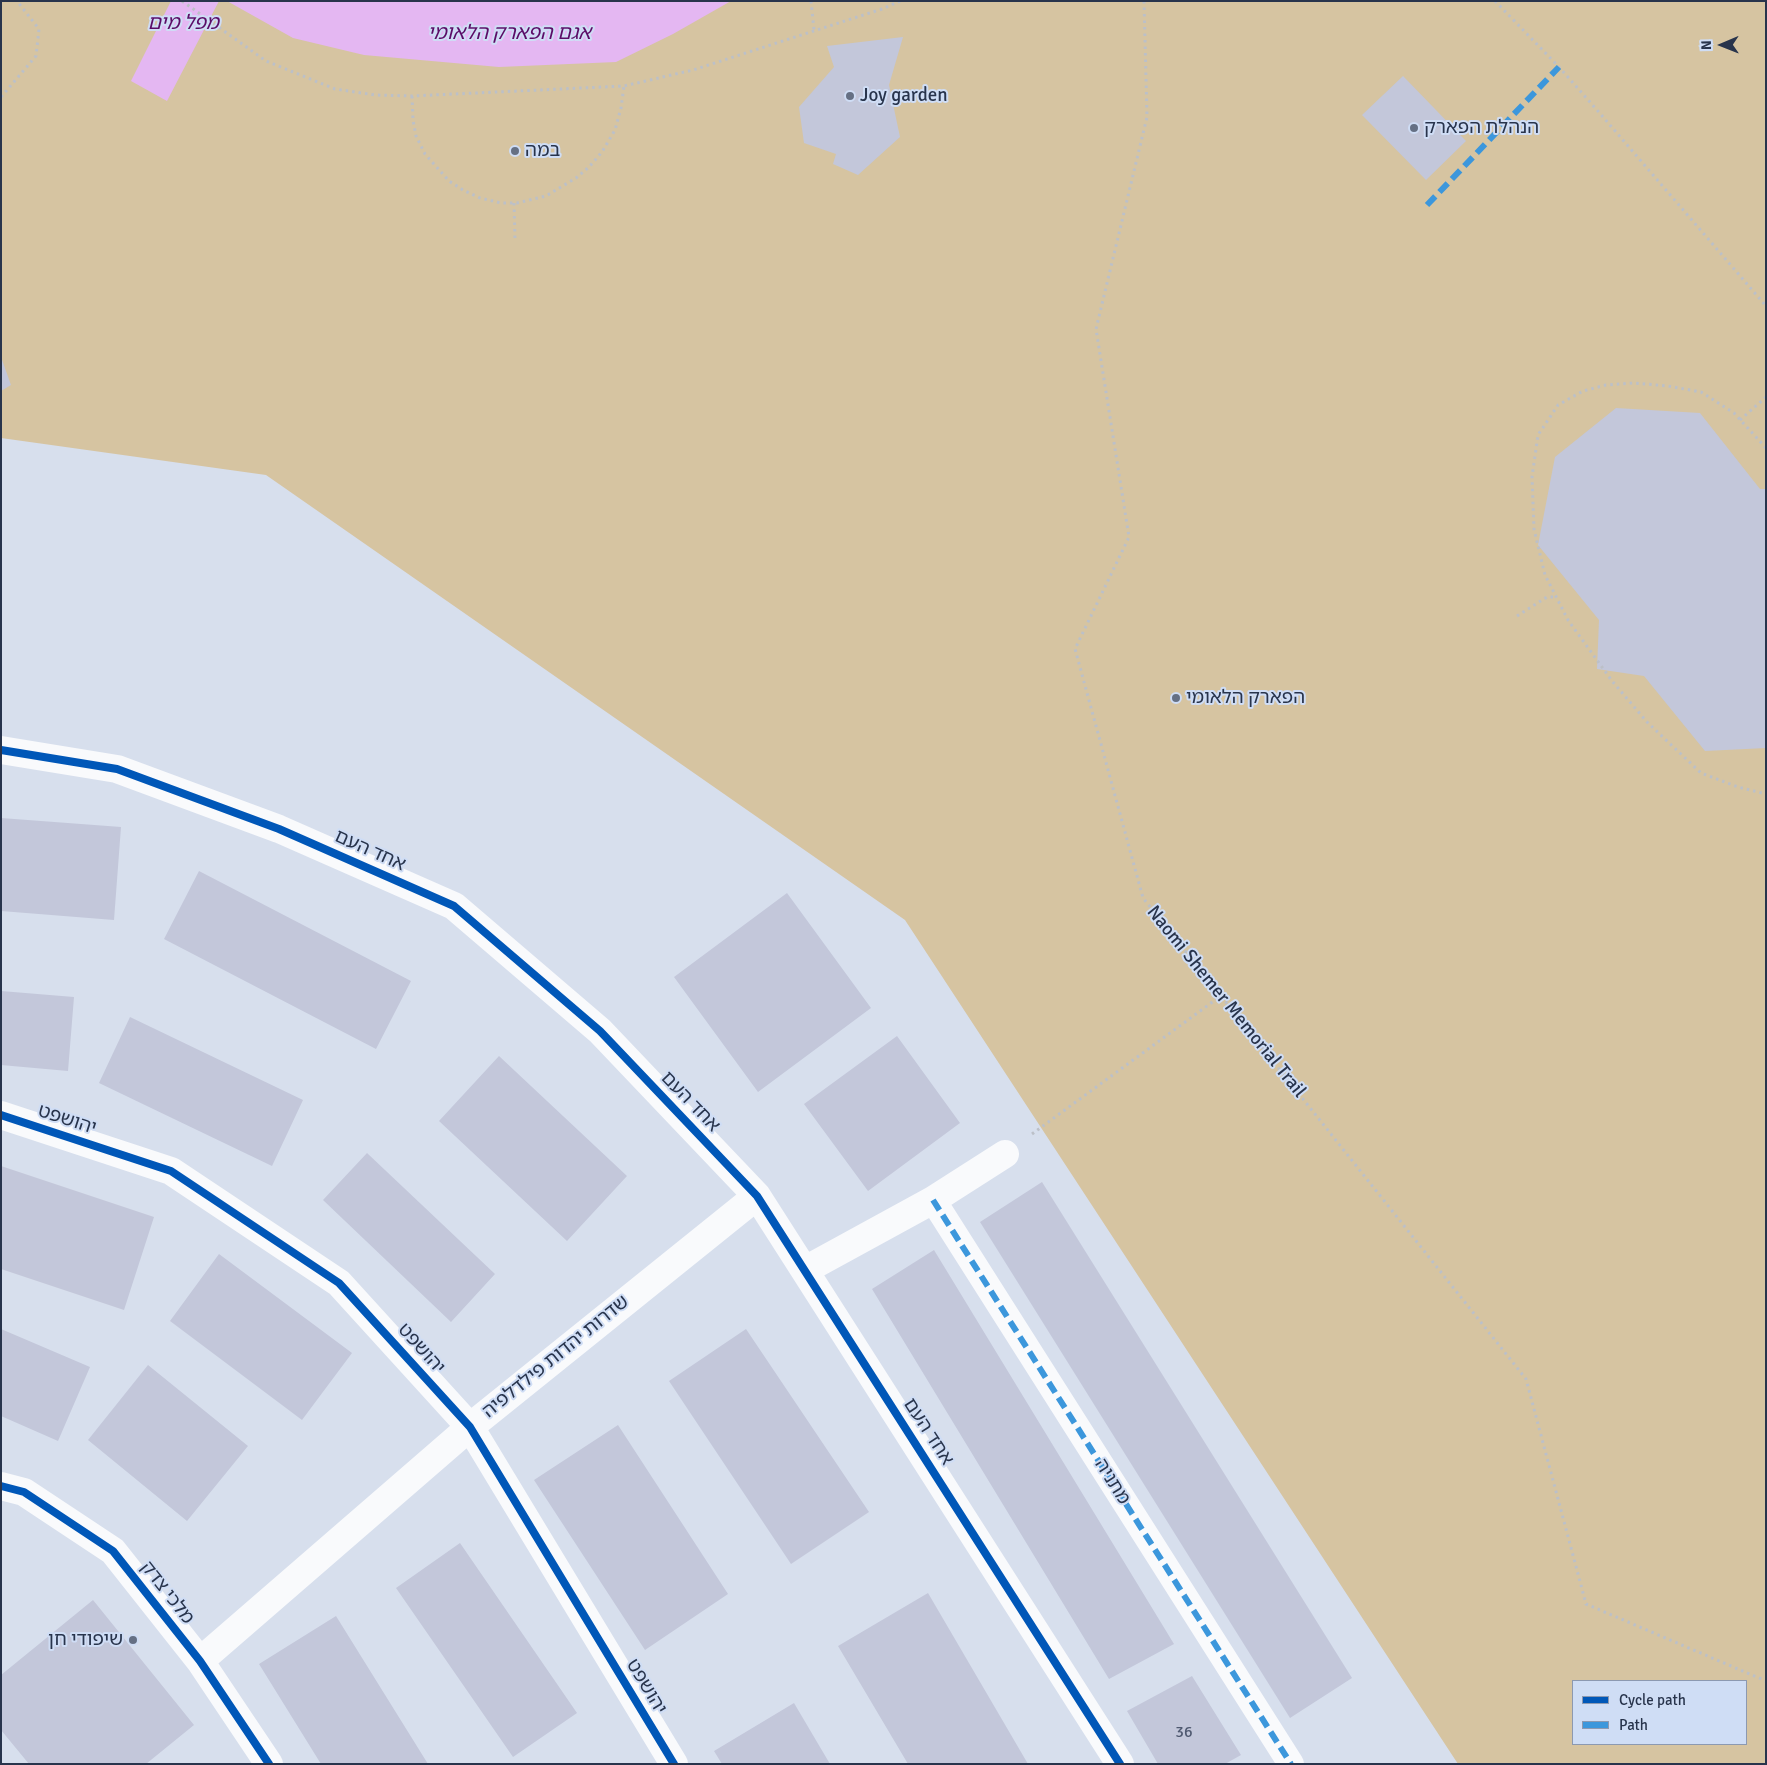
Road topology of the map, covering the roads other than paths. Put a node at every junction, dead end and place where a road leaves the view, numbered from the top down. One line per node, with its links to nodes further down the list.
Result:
1 (1, 750): 4 (street, אחד העם)
2 (1, 1115): 7 (street, יהושפט)
3 (1005, 1154): 5 (street)
4 (757, 1196): 6 (street, אחד העם); 7 (street, שדרות יהדות פילדלפיה)
5 (934, 1200): 6 (street); 13 (street, מתניה)
6 (805, 1270): 12 (street, אחד העם)
7 (470, 1427): 9 (street, שדרות יהדות פילדלפיה); 11 (street, יהושפט)
8 (1, 1486): 9 (street, מלכי צדק)
9 (200, 1661): 10 (street, מלכי צדק)
10 (269, 1764)
11 (674, 1764)
12 (1120, 1764)
13 (1291, 1764)

